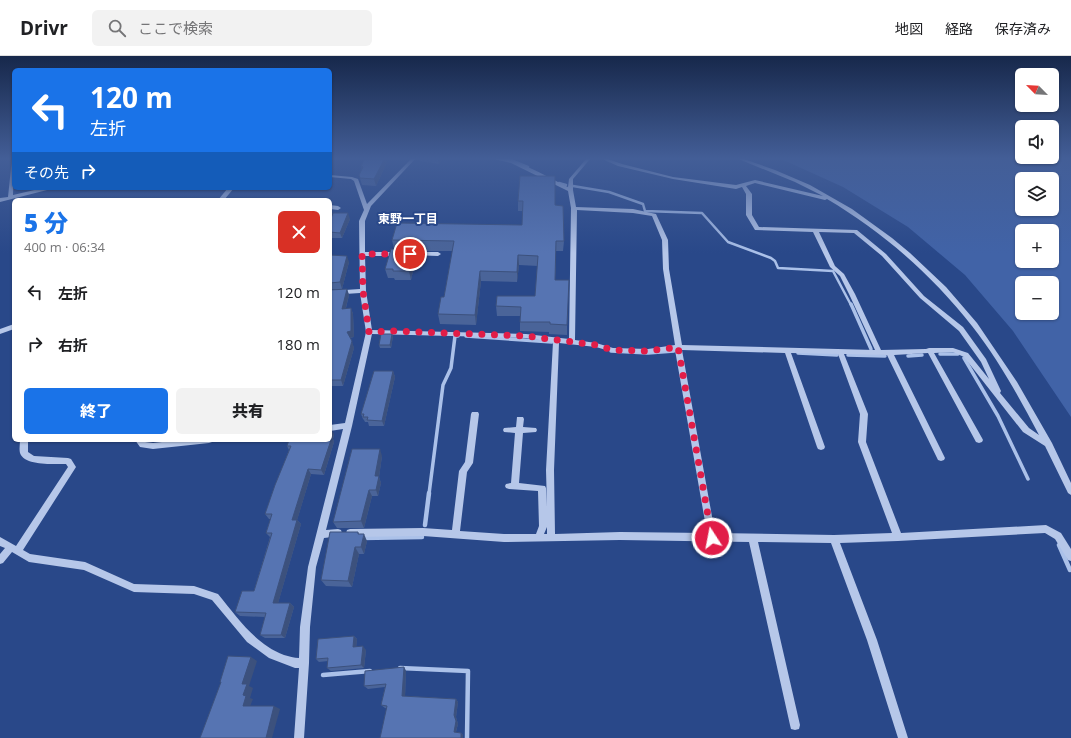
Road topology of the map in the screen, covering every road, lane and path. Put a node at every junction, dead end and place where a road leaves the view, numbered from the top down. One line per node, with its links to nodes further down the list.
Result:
1 (11, 190): 11 (street)
2 (41, 190): 10 (street)
3 (229, 190): 13 (street)
4 (359, 190): 19 (street)
5 (384, 190): 19 (street)
6 (570, 190): 18 (street)
7 (746, 190): 20 (street)
8 (794, 190): 14 (street)
9 (813, 190): 14 (street)
10 (30, 193): 11 (street); 12 (street)
11 (10, 198): 15 (street)
12 (30, 198)
13 (223, 198)
14 (830, 198): 48 (street)
15 (0, 200)
16 (332, 207): 17 (street)
17 (338, 208)
18 (574, 208): 29 (street); 30 (street)
19 (366, 209): 21 (street)
20 (815, 230): 35 (street); 36 (street)
21 (362, 254): 22 (street); 23 (street)
22 (438, 254)
23 (363, 291): 24 (street); 27 (street)
24 (332, 293)
25 (12, 327): 26 (street)
26 (0, 332)
27 (369, 332): 28 (street); 39 (street)
28 (556, 340): 29 (street); 56 (street)
29 (572, 342): 30 (street)
30 (678, 347): 31 (street); 57 (street)
31 (787, 350): 33 (street); 49 (street)
32 (929, 350): 34 (street); 36 (street); 44 (street)
33 (840, 352): 35 (street); 54 (street)
34 (889, 352): 35 (street); 50 (street)
35 (879, 353)
36 (1004, 402): 48 (street)
37 (475, 414): 53 (street)
38 (520, 419): 42 (street)
39 (348, 426): 40 (street); 52 (street)
40 (332, 428)
41 (507, 430): 42 (street)
42 (519, 430): 43 (street); 55 (street)
43 (533, 430)
44 (979, 440)
45 (24, 442): 61 (street)
46 (141, 442): 47 (street)
47 (190, 442)
48 (1049, 445): 51 (street)
49 (821, 447)
50 (941, 458)
51 (1071, 490)
52 (320, 534): 53 (street); 64 (street)
53 (456, 534): 55 (street)
54 (898, 537): 59 (street); 62 (street)
55 (539, 538): 56 (street)
56 (551, 538): 57 (street)
57 (712, 538): 58 (street)
58 (753, 539): 59 (street); 65 (street)
59 (834, 539): 67 (street)
60 (0, 541): 61 (street)
61 (14, 549): 63 (street); 64 (street)
62 (1071, 557)
63 (0, 560)
64 (304, 663): 66 (street)
65 (795, 725)
66 (299, 738)
67 (903, 738)

